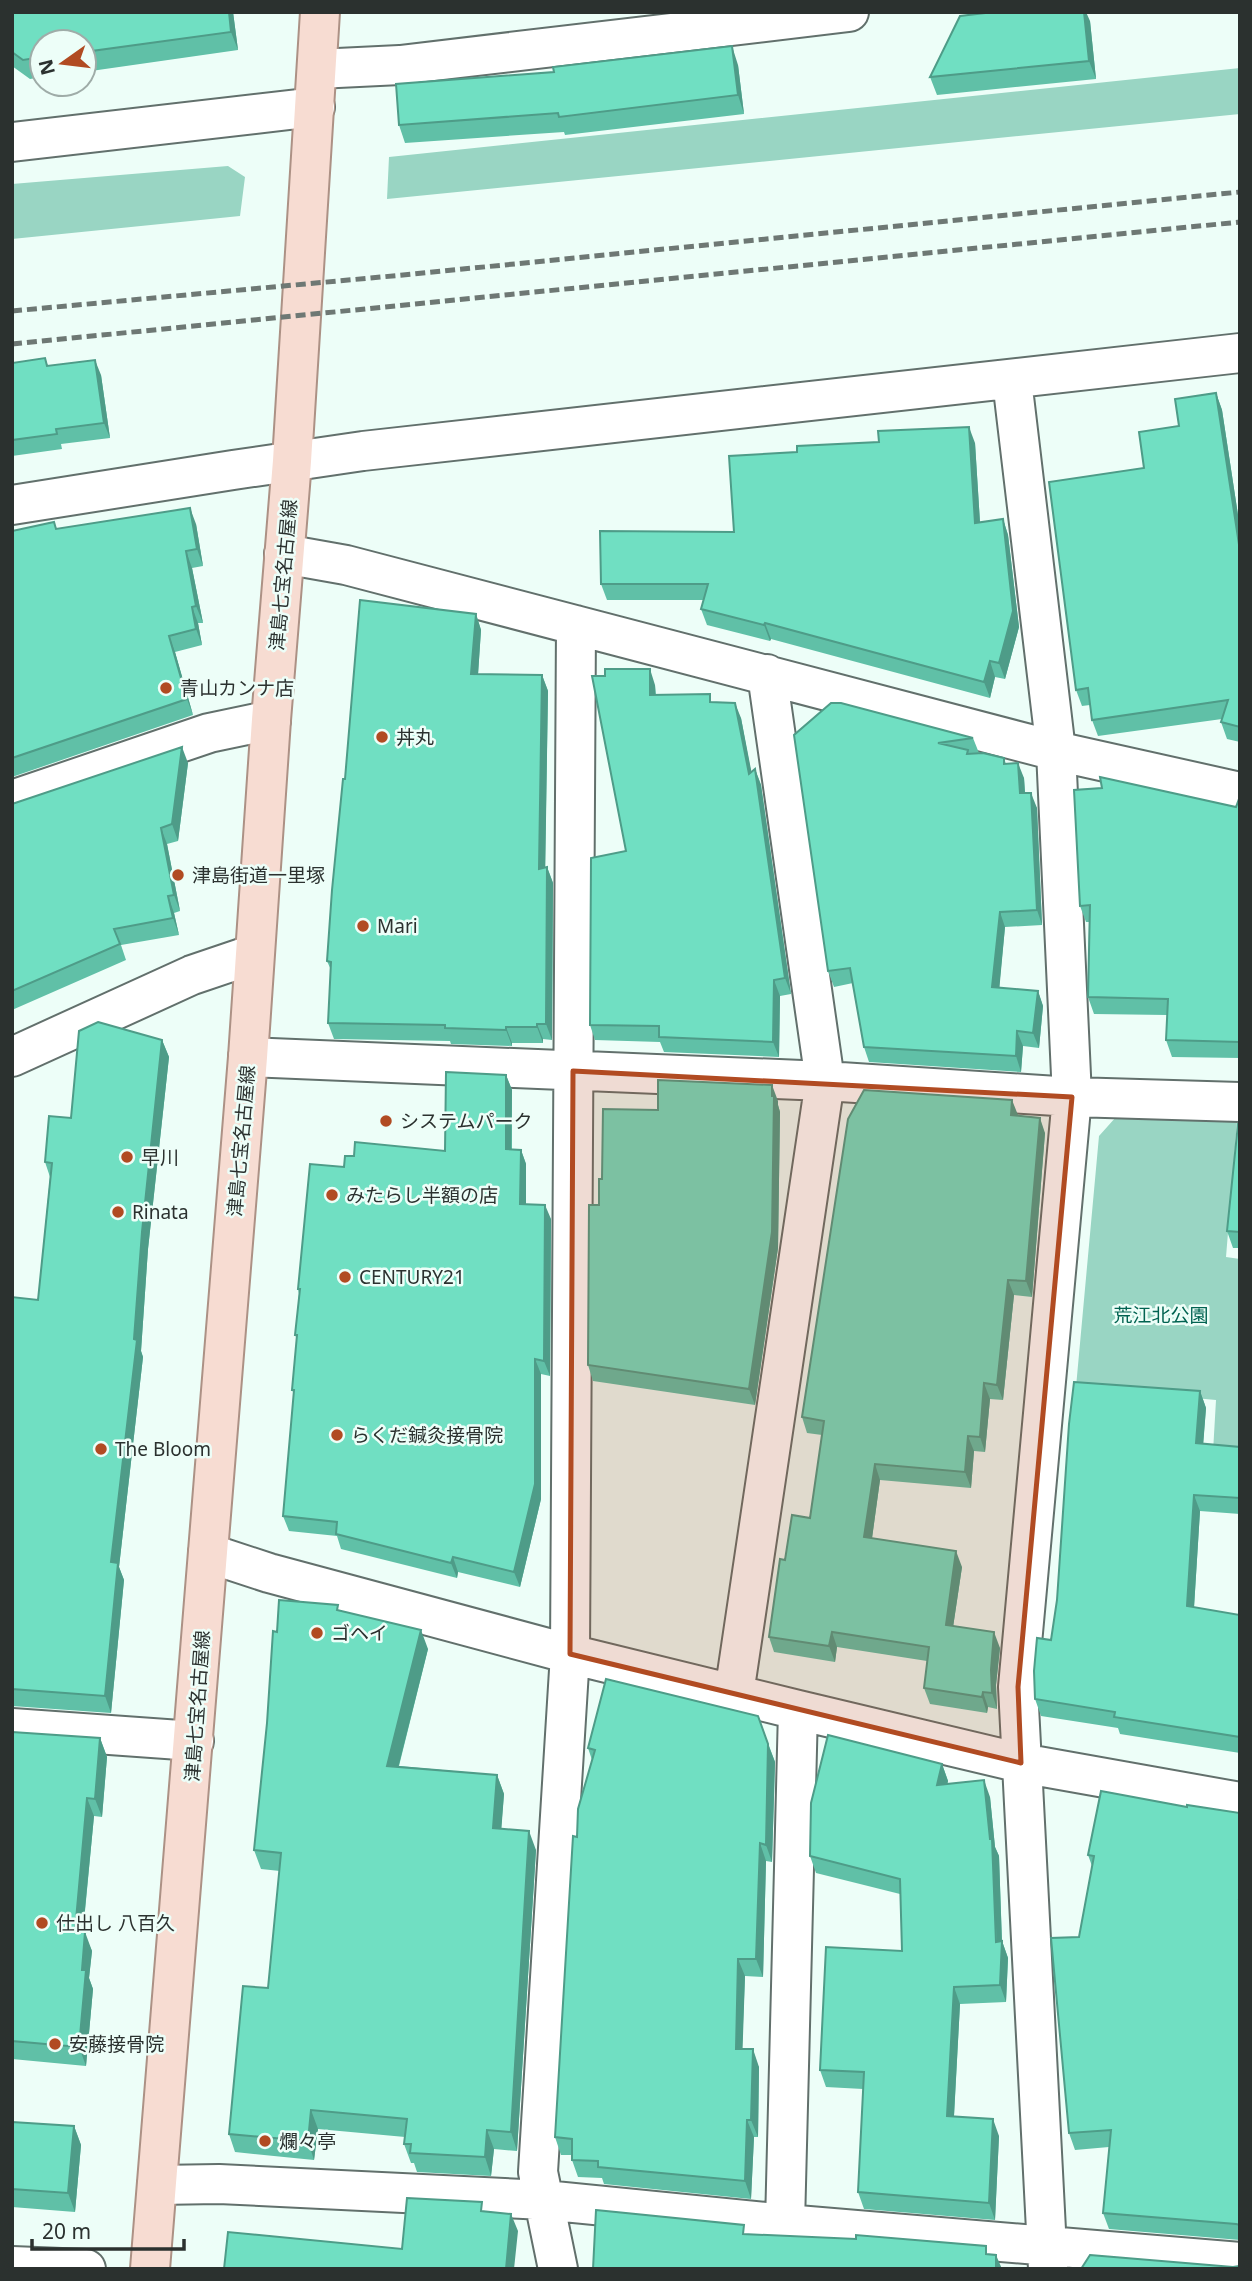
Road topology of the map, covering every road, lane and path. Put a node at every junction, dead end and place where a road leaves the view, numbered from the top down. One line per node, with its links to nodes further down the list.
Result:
1 (320, 12): 3 (main road, 津島七宝名古屋線)
2 (849, 12): 3 (street)
3 (317, 69): 4 (main road, 津島七宝名古屋線)
4 (315, 107): 5 (street); 8 (main road, 津島七宝名古屋線)
5 (12, 142)
6 (1240, 353): 7 (street)
7 (1012, 380): 8 (street); 14 (street)
8 (292, 461): 9 (street); 10 (main road, 津島七宝名古屋線)
9 (12, 505)
10 (284, 554): 11 (street); 13 (main road, 津島七宝名古屋線)
11 (576, 625): 12 (street); 20 (street)
12 (767, 674): 14 (street); 21 (street)
13 (271, 720): 16 (street); 17 (main road, 津島七宝名古屋線)
14 (1056, 751): 15 (street); 22 (street)
15 (1240, 792)
16 (12, 800)
17 (254, 954): 18 (street); 19 (main road, 津島七宝名古屋線)
18 (12, 1057)
19 (248, 1057): 20 (street); 24 (main road, 津島七宝名古屋線)
20 (573, 1071): 21 (street); 25 (street)
21 (825, 1081): 22 (street); 26 (street)
22 (1072, 1097): 23 (street); 30 (street)
23 (1240, 1102)
24 (208, 1553): 25 (street); 29 (main road, 津島七宝名古屋線)
25 (570, 1654): 26 (street); 33 (street)
26 (734, 1694): 27 (street)
27 (797, 1710): 30 (street); 34 (street)
28 (12, 1728): 29 (street)
29 (194, 1741): 32 (main road, 津島七宝名古屋線)
30 (1021, 1763): 31 (street); 35 (street)
31 (1240, 1802)
32 (157, 2185): 33 (street); 39 (main road, 津島七宝名古屋線)
33 (544, 2200): 34 (street); 40 (street)
34 (785, 2224): 35 (street)
35 (1047, 2258): 36 (street)
36 (1240, 2262)
37 (12, 2266): 38 (street)
38 (86, 2269)
39 (150, 2269)
40 (558, 2269)

